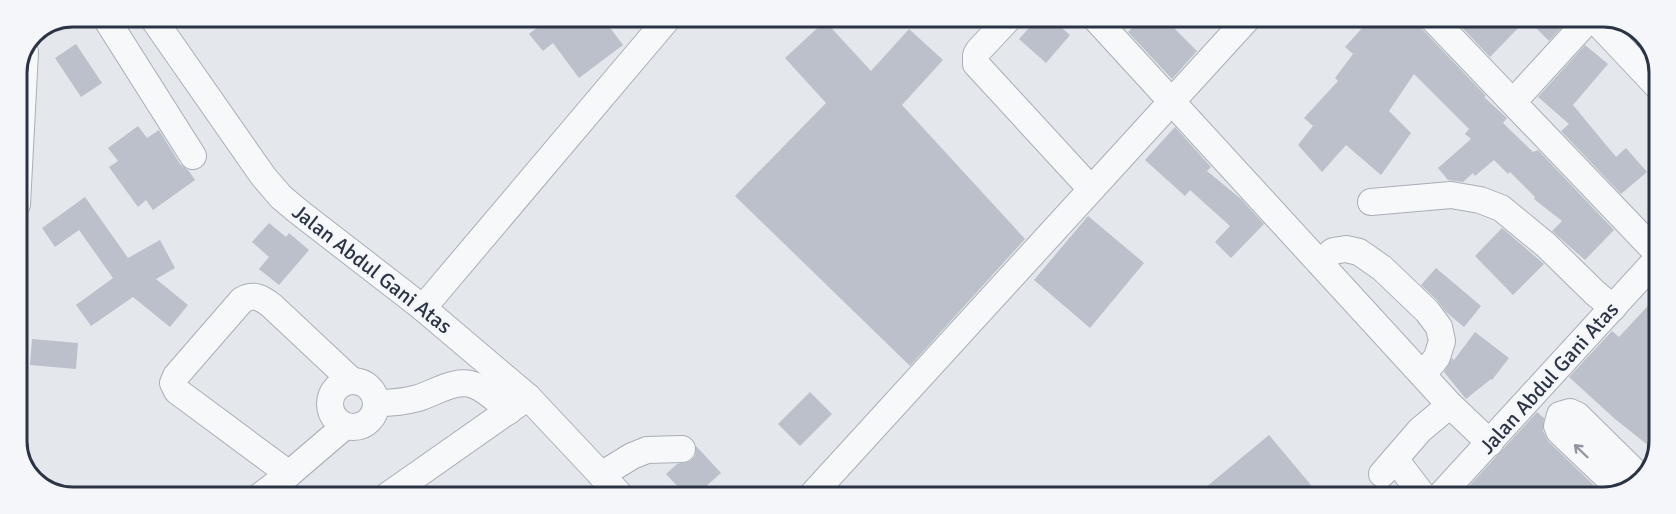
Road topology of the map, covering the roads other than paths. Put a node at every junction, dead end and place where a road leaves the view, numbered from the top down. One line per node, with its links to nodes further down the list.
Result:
1 (112, 27): 13 (street)
2 (159, 27): 19 (street, Jalan Abdul Gani Atas)
3 (661, 27): 19 (street)
4 (1001, 27): 14 (street)
5 (1103, 27): 11 (street)
6 (1240, 27): 11 (street)
7 (1441, 27): 12 (street)
8 (1583, 27): 12 (street)
9 (1600, 27): 10 (street)
10 (1649, 78)
11 (1170, 101): 14 (street); 17 (street)
12 (1513, 102): 16 (street)
13 (193, 156)
14 (1091, 189): 36 (street)
15 (1371, 202): 20 (street)
16 (1649, 246)
17 (1320, 263): 21 (street); 21 (street)
18 (1649, 266): 20 (street, Jalan Abdul Gani Atas)
19 (423, 308): 24 (street, Jalan Abdul Gani Atas)
20 (1613, 308): 27 (street, Jalan Abdul Gani Atas)
21 (1423, 375): 25 (street)
22 (352, 381): 23 (street); 26 (street); 30 (street)
23 (376, 403): 24 (street); 26 (street)
24 (519, 404): 31 (street, Jalan Abdul Gani Atas); 34 (street)
25 (1450, 405): 27 (street); 37 (street)
26 (345, 426): 30 (street)
27 (1490, 442): 38 (street, Jalan Abdul Gani Atas)
28 (682, 449): 31 (street)
29 (1636, 473): 32 (street, one-way to 29)
30 (288, 474): 33 (street)
31 (601, 475): 35 (street, Jalan Abdul Gani Atas)
32 (1616, 485)
33 (271, 487)
34 (400, 487)
35 (612, 487)
36 (819, 487)
37 (1413, 487)
38 (1448, 487)

